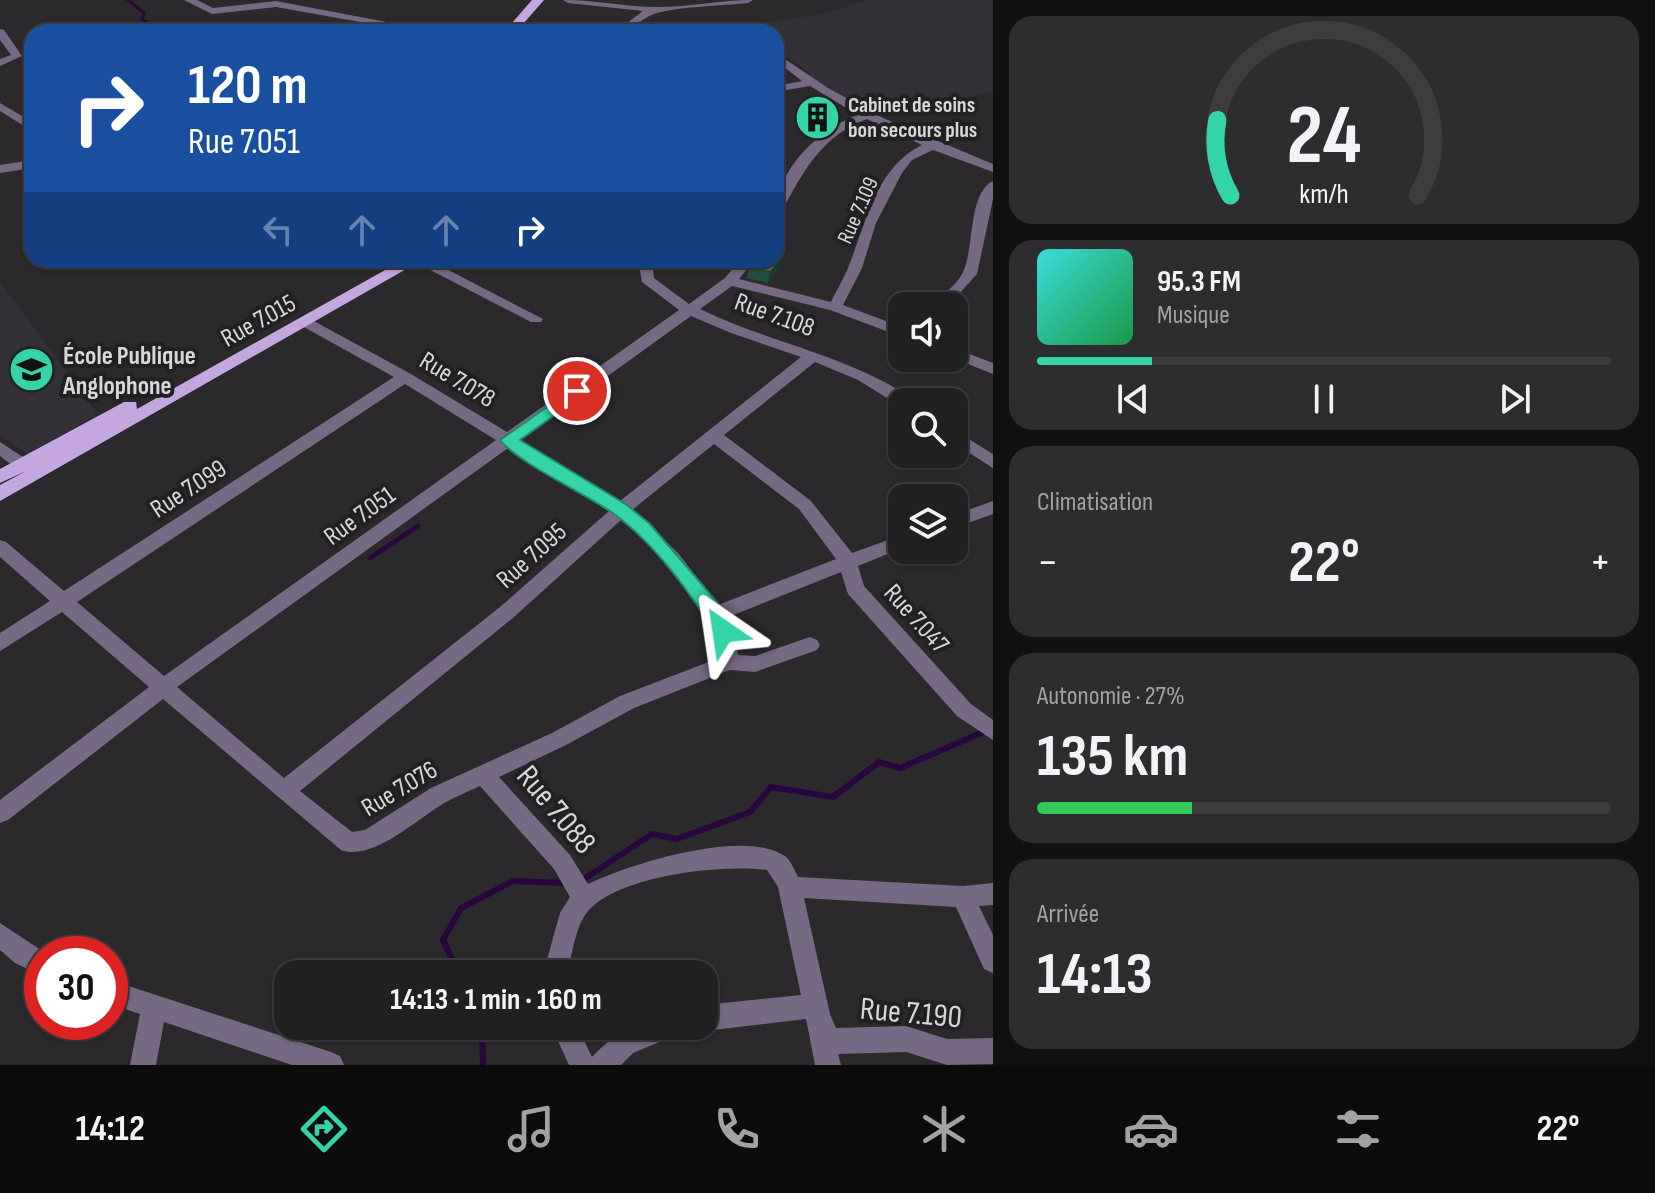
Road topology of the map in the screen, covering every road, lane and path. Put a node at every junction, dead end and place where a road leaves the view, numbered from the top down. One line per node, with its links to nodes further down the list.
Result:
1 (189, 0): 7 (street)
2 (528, 0): 8 (main road)
3 (538, 0): 9 (main road)
4 (568, 0): 6 (street)
5 (748, 0): 6 (street)
6 (658, 10): 10 (street)
7 (389, 24)
8 (508, 24)
9 (517, 24)
10 (630, 24)
11 (0, 32): 12 (street)
12 (0, 63)
13 (784, 63): 14 (street)
14 (808, 83): 15 (street); 17 (street)
15 (784, 88)
16 (0, 106): 18 (street)
17 (871, 114): 21 (street); 26 (street)
18 (19, 120): 19 (street); 20 (street)
19 (24, 123)
20 (0, 125)
21 (933, 145): 23 (street); 34 (street, Rue 7.109)
22 (24, 165): 24 (street)
23 (993, 168)
24 (0, 169)
25 (993, 185): 33 (street)
26 (784, 195)
27 (382, 268): 49 (main road, Rue 7.015)
28 (402, 268): 37 (main road, Rue 7.015)
29 (432, 268): 36 (street)
30 (645, 268): 35 (street, Rue 7.108)
31 (741, 268): 32 (street, Rue 7.051)
32 (730, 281): 34 (street); 35 (street, Rue 7.051)
33 (953, 292)
34 (835, 307): 38 (street)
35 (692, 309): 39 (street, Rue 7.108); 45 (street, Rue 7.051)
36 (536, 319)
37 (307, 323): 42 (street, Rue 7.078); 51 (main road, Rue 7.015)
38 (888, 327)
39 (812, 356): 43 (street, Rue 7.108); 44 (street, Rue 7.095)
40 (968, 359): 41 (street)
41 (993, 369)
42 (405, 377): 45 (street, Rue 7.078); 58 (street, Rue 7.099)
43 (888, 391)
44 (712, 434): 53 (street, Rue 7.095); 57 (street, Rue 7.047)
45 (508, 440): 53 (street, Rue 7.078); 63 (street, Rue 7.051)
46 (968, 445): 48 (street)
47 (0, 447): 49 (street)
48 (993, 462)
49 (23, 465): 50 (main road, Rue 7.015)
50 (0, 477)
51 (0, 494)
52 (993, 507): 54 (street)
53 (621, 510): 59 (street, Rue 7.078); 66 (street, Rue 7.095)
54 (968, 517)
55 (888, 546): 57 (street)
56 (0, 547): 58 (street, Rue 7.076)
57 (847, 560): 59 (street); 64 (street, Rue 7.047)
58 (65, 600): 60 (street, Rue 7.099); 63 (street, Rue 7.076)
59 (716, 614): 62 (street, Rue 7.078)
60 (0, 643)
61 (810, 645): 62 (street, Rue 7.076)
62 (729, 662): 65 (street, Rue 7.076)
63 (163, 687): 66 (street, Rue 7.076); 67 (street, Rue 7.051)
64 (993, 731)
65 (484, 775): 66 (street, Rue 7.076); 71 (street, Rue 7.088)
66 (284, 791)
67 (0, 813)
68 (790, 887): 70 (street); 71 (street); 77 (street)
69 (993, 894): 70 (street)
70 (963, 897): 75 (street)
71 (584, 898): 74 (street, Rue 7.088)
72 (0, 934): 73 (street)
73 (24, 955)
74 (559, 960)
75 (993, 961)
76 (128, 999): 78 (street)
77 (814, 1006): 79 (street); 82 (street, Rue 7.190); 87 (street)
78 (154, 1008): 83 (street); 84 (street)
79 (718, 1016)
80 (571, 1040): 85 (street)
81 (634, 1040): 86 (street)
82 (993, 1051)
83 (143, 1065)
84 (331, 1065)
85 (583, 1065)
86 (602, 1065)
87 (828, 1065)

